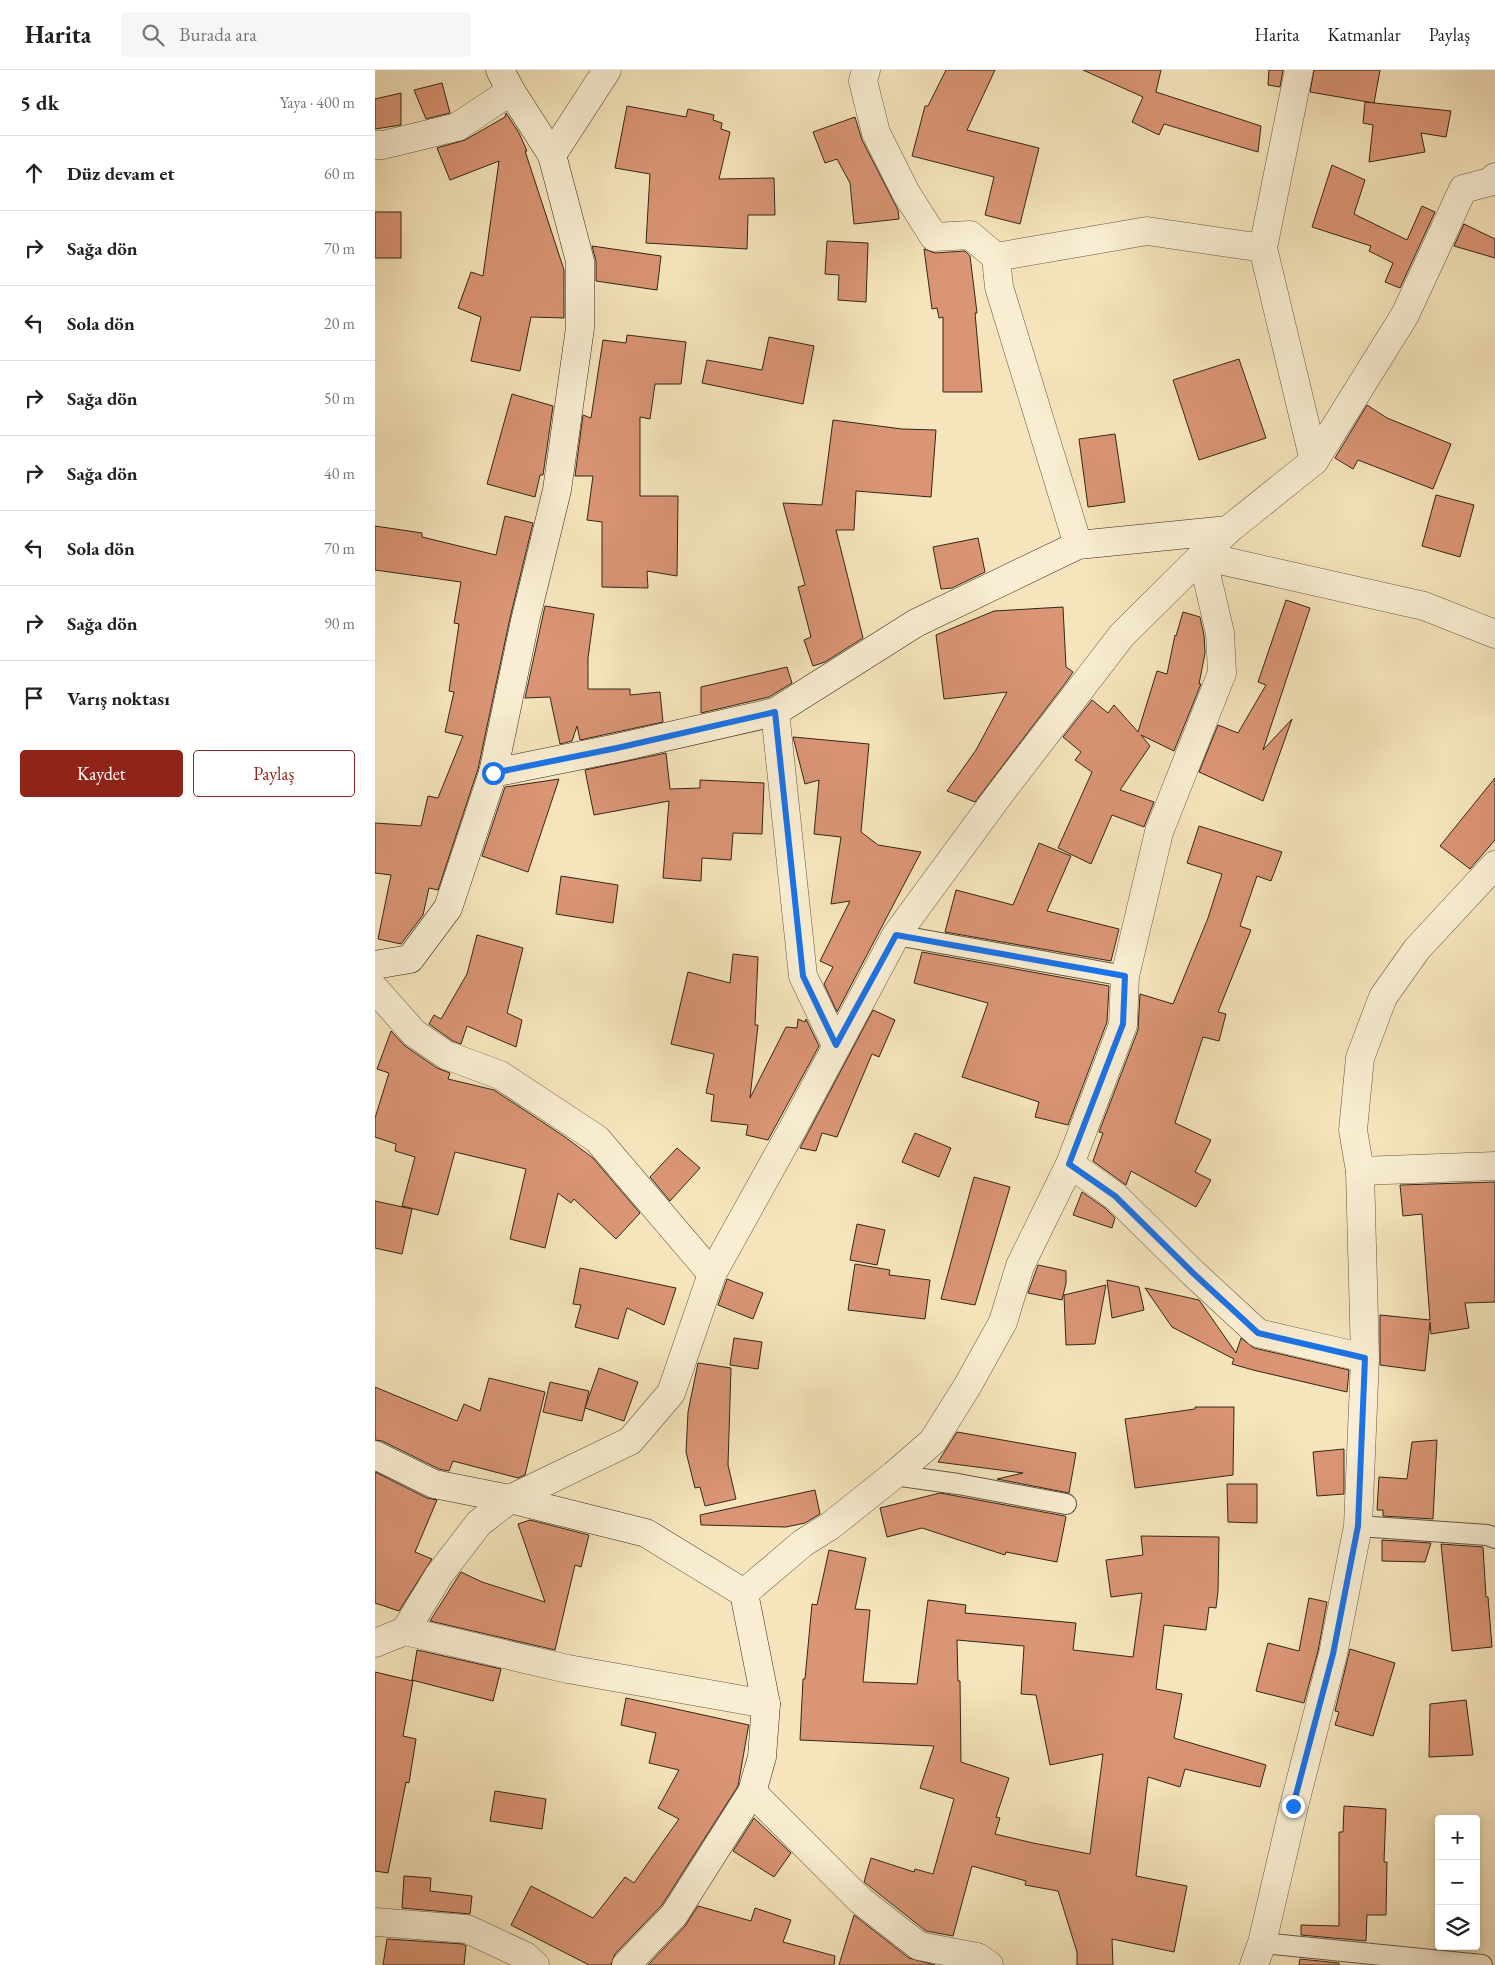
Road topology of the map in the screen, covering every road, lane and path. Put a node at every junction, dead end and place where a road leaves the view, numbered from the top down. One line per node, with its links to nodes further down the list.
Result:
1 (607, 70): 6 (street)
2 (866, 70): 9 (street)
3 (1299, 70): 8 (street)
4 (506, 80): 5 (street); 6 (street)
5 (375, 145)
6 (552, 155): 16 (street)
7 (1494, 180): 10 (street)
8 (1263, 248): 9 (street); 10 (street)
9 (997, 257): 12 (street)
10 (1314, 460): 11 (street)
11 (1228, 530): 12 (street); 13 (street)
12 (1078, 545): 15 (street)
13 (1202, 556): 14 (street); 18 (street); 20 (street)
14 (1495, 634)
15 (775, 712): 16 (street); 22 (street)
16 (493, 773): 19 (street)
17 (1495, 865): 25 (street)
18 (896, 935): 20 (lane); 22 (street)
19 (375, 965)
20 (1125, 976): 23 (street)
21 (375, 989): 26 (street)
22 (836, 1045): 26 (street)
23 (1069, 1164): 27 (street); 29 (street)
24 (1495, 1166): 25 (street)
25 (1360, 1171): 27 (street)
26 (713, 1274): 30 (street)
27 (1365, 1358): 32 (street)
28 (375, 1455): 30 (street)
29 (894, 1476): 31 (lane); 34 (street)
30 (510, 1499): 34 (street); 35 (street)
31 (1066, 1504)
32 (1358, 1526): 33 (lane); 40 (street)
33 (1495, 1538)
34 (744, 1593): 37 (street)
35 (405, 1631): 36 (street); 37 (street)
36 (375, 1643)
37 (766, 1704): 38 (street)
38 (752, 1792): 42 (street); 43 (street)
39 (375, 1922): 41 (street)
40 (1258, 1954): 44 (lane)
41 (535, 1965)
42 (626, 1965)
43 (989, 1965)
44 (1482, 1965)

